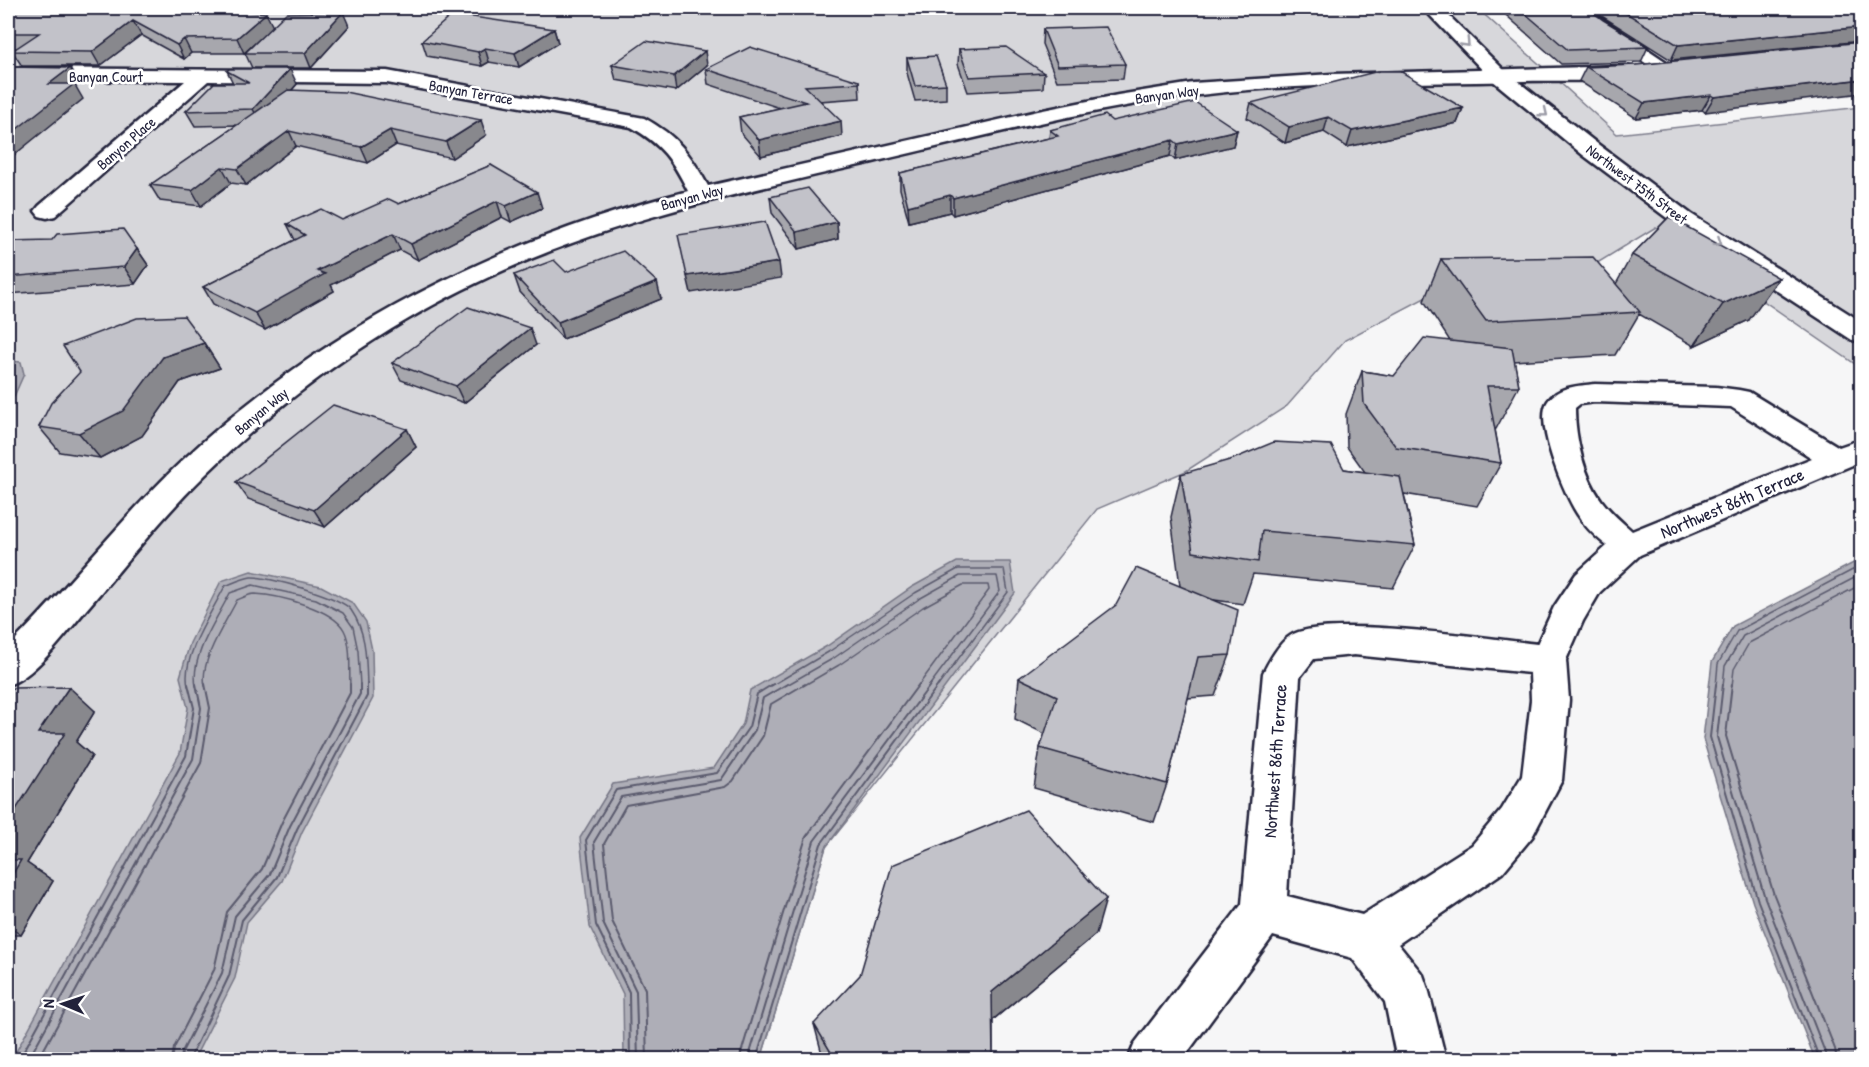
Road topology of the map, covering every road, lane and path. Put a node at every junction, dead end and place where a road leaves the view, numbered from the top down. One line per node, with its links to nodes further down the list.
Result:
1 (1432, 8): 4 (street, Northwest 75th Street, one-way to 4)
2 (1576, 8): 5 (street)
3 (1690, 66): 5 (street, Banyan Way)
4 (1514, 69): 5 (street, Banyan Way); 8 (street, Northwest 75th Street); 11 (street, Banyan Way); 15 (street, Northwest 75th Street, one-way to 15)
5 (1668, 69)
6 (8, 74): 7 (street, Banyan Court)
7 (204, 75): 11 (street, Banyan Terrace); 13 (street, Banyon Place)
8 (1555, 95)
9 (1597, 130): 10 (street, Northwest 75th Street)
10 (1685, 193)
11 (701, 194): 19 (street, Banyan Way)
12 (1709, 209): 14 (street, Northwest 75th Street)
13 (47, 211)
14 (1862, 309)
15 (1862, 334)
16 (1849, 454): 17 (street, Northwest 86th Terrace); 17 (street, Northwest 86th Terrace)
17 (1628, 546): 18 (street, Northwest 86th Terrace)
18 (1548, 660): 20 (street, Northwest 86th Terrace); 21 (street, Northwest 86th Terrace)
19 (8, 670)
20 (1264, 912): 21 (street); 22 (street)
21 (1366, 939): 23 (street)
22 (1152, 1059)
23 (1422, 1059)

